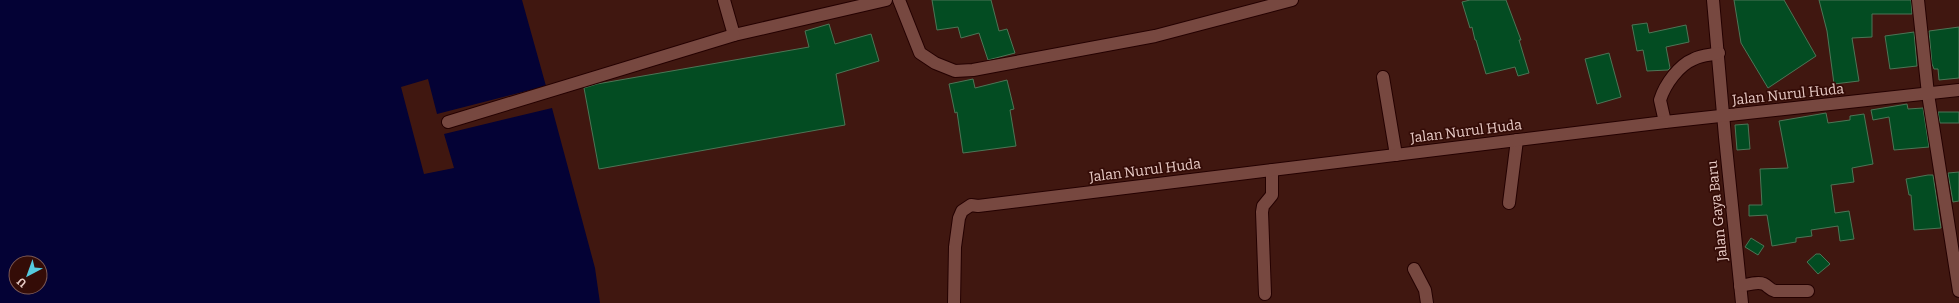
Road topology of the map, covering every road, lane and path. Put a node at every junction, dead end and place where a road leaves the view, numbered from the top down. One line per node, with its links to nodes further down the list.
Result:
1 (724, 0): 7 (street)
2 (886, 0): 7 (street)
3 (899, 0): 4 (street)
4 (1292, 0)
5 (1713, 0): 8 (street, Jalan Gaya Baru)
6 (1918, 0): 11 (street)
7 (734, 35): 12 (street)
8 (1719, 53): 13 (street); 14 (street, Jalan Gaya Baru)
9 (1383, 77): 16 (street)
10 (1959, 90): 11 (street, Jalan Nurul Huda)
11 (1928, 94): 14 (street, Jalan Nurul Huda); 19 (street)
12 (448, 122)
13 (1665, 122): 14 (street, Jalan Nurul Huda); 15 (street, Jalan Nurul Huda)
14 (1725, 127): 21 (street, Jalan Gaya Baru)
15 (1517, 140): 16 (street, Jalan Nurul Huda); 18 (street)
16 (1396, 155): 17 (street, Jalan Nurul Huda)
17 (1272, 170): 24 (street); 25 (street, Jalan Nurul Huda)
18 (1509, 203)
19 (1956, 256): 23 (street)
20 (1414, 269): 26 (street)
21 (1740, 286): 22 (street); 27 (street, Jalan Gaya Baru)
22 (1808, 291)
23 (1959, 291)
24 (1265, 294)
25 (954, 303)
26 (1426, 303)
27 (1742, 303)

